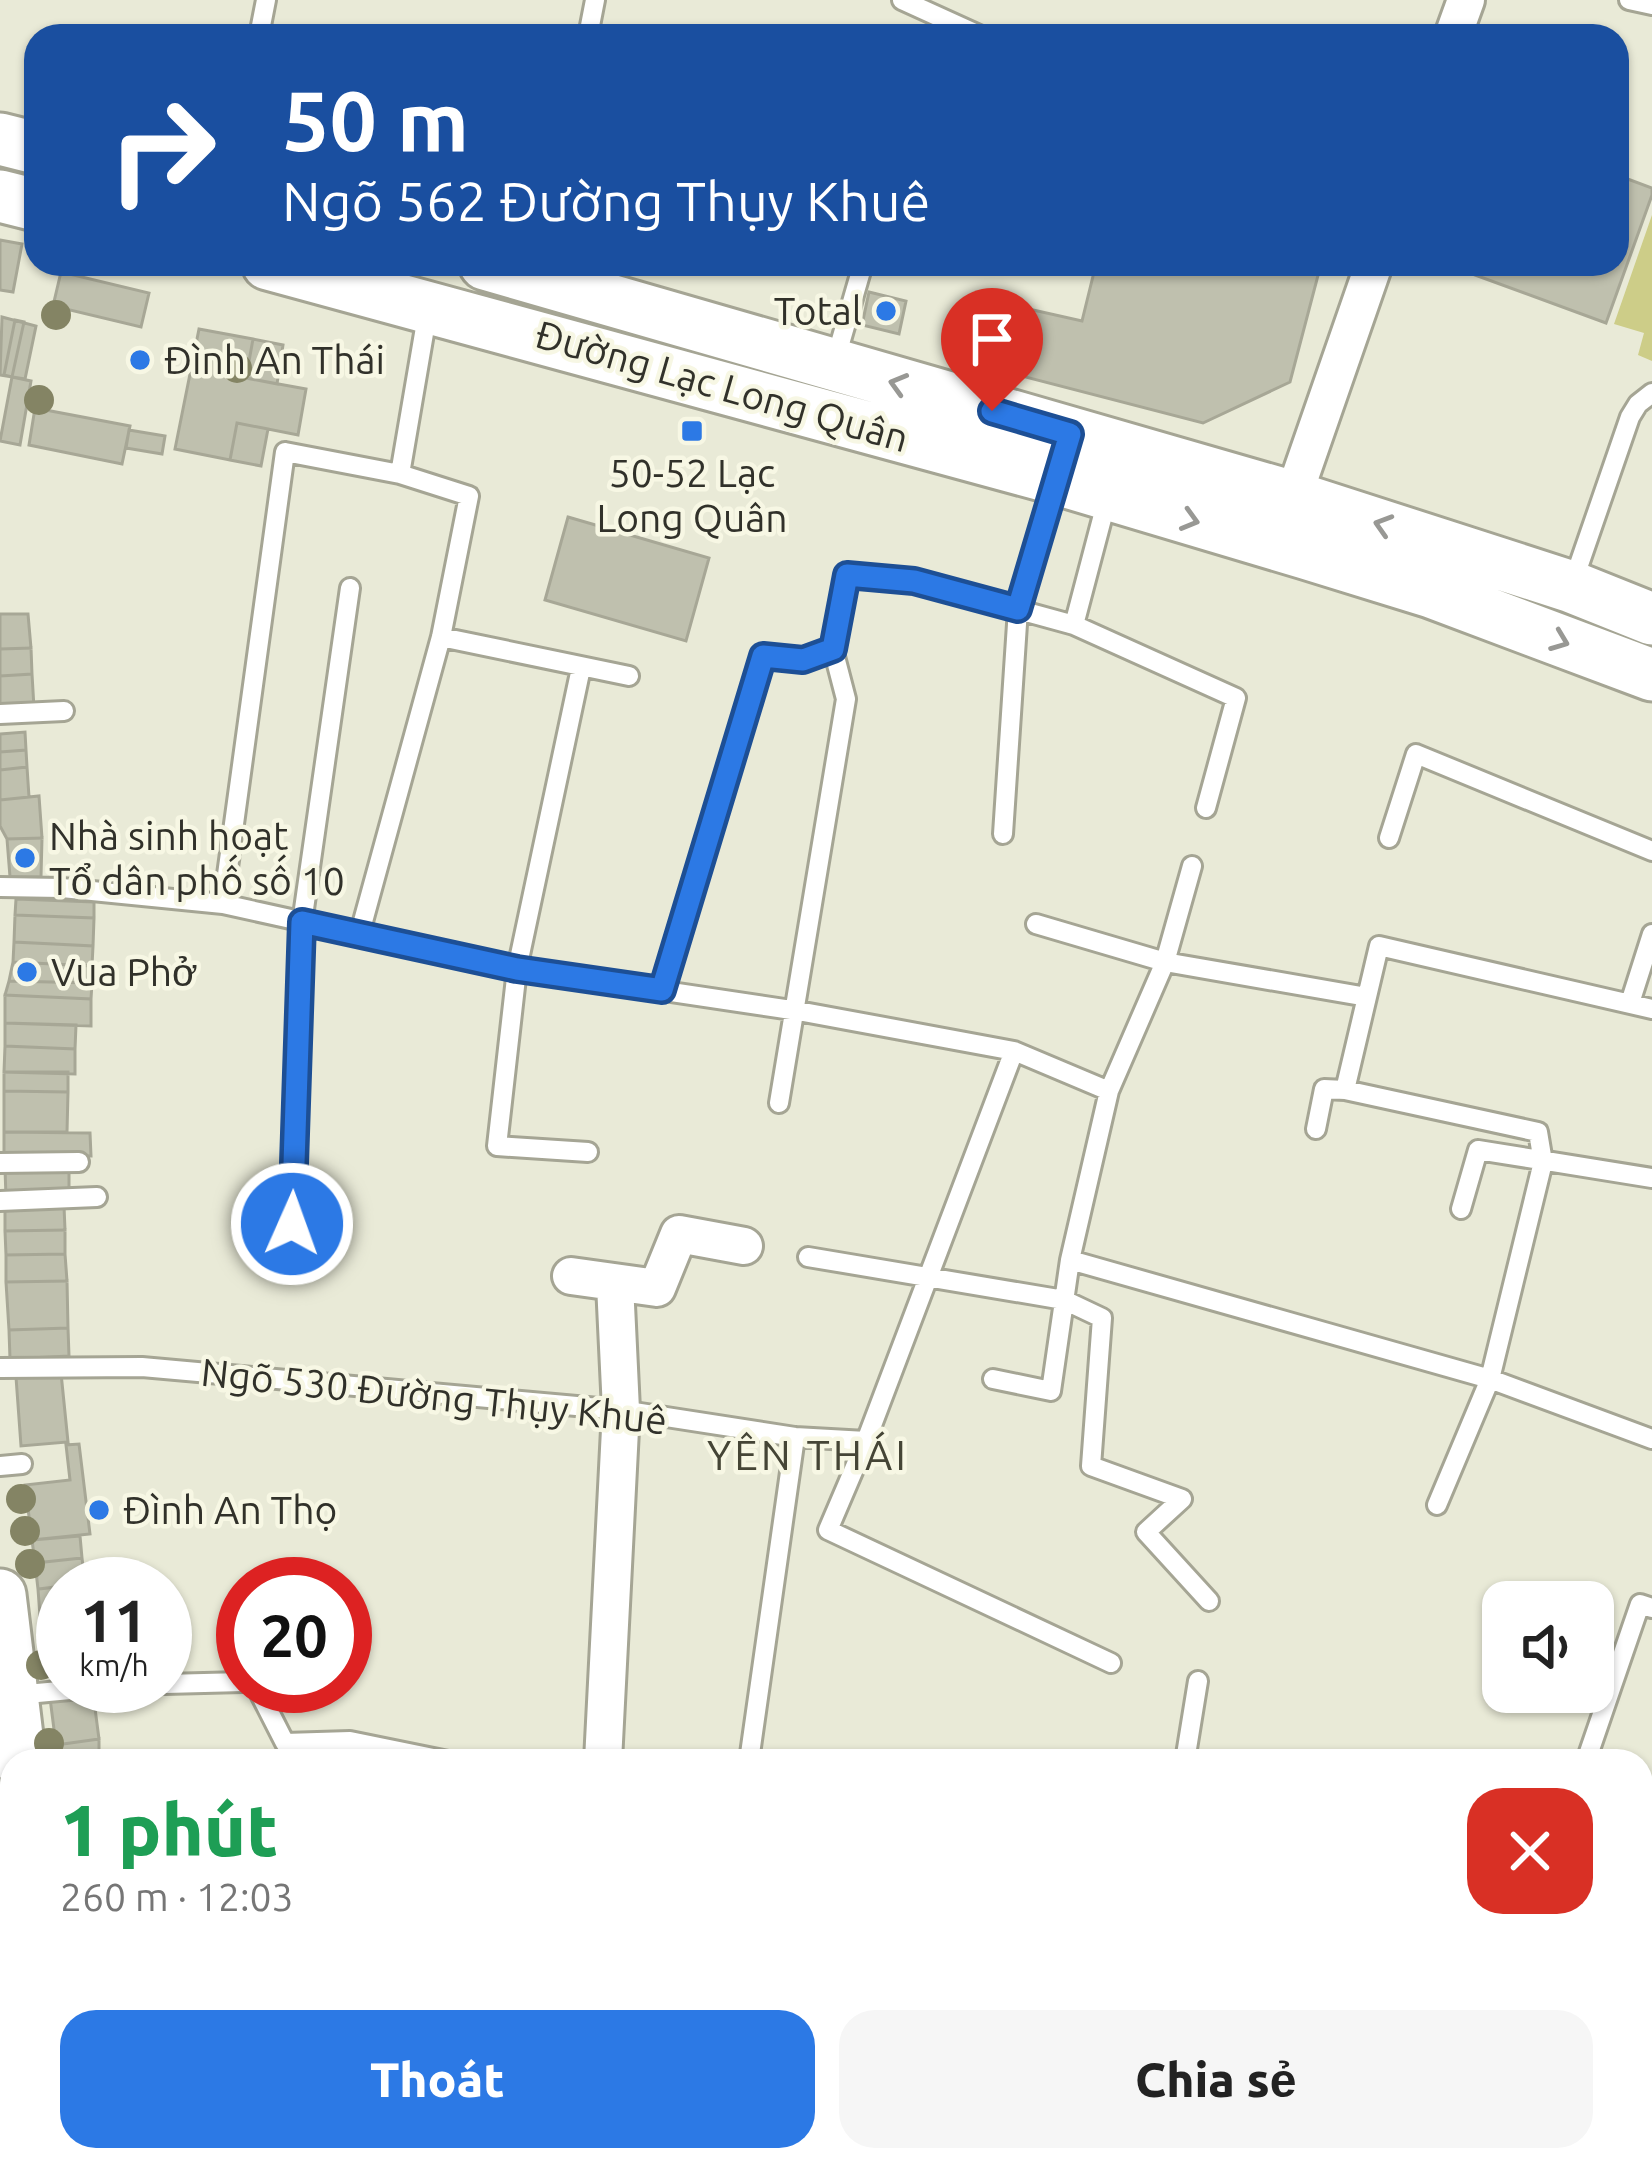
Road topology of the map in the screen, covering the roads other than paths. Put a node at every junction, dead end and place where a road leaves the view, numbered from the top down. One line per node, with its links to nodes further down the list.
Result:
1 (902, 0): 4 (lane)
2 (1629, 0): 3 (lane)
3 (1652, 5)
4 (955, 24)
5 (315, 276): 9 (main road, Đường Lạc Long Quân)
6 (549, 276): 10 (main road, Đường Lạc Long Quân)
7 (860, 276): 10 (lane)
8 (1370, 276): 15 (street)
9 (429, 305): 12 (main road, Đường Lạc Long Quân); 13 (lane)
10 (834, 366): 12 (main road, Đường Lạc Long Quân, one-way to 10)
11 (1652, 393): 17 (lane)
12 (1063, 456): 14 (main road, Đường Lạc Long Quân); 15 (main road, Đường Lạc Long Quân); 20 (lane)
13 (400, 474): 23 (lane); 36 (lane)
14 (1108, 496): 19 (main road, Đường Lạc Long Quân, one-way to 19); 22 (lane)
15 (1293, 497): 16 (main road, Đường Lạc Long Quân, one-way to 15)
16 (1447, 544): 17 (main road, Đường Lạc Long Quân); 19 (main road)
17 (1572, 586): 21 (main road, Đường Lạc Long Quân)
18 (350, 588): 37 (lane)
19 (1431, 592): 26 (main road, Đường Lạc Long Quân, one-way to 26)
20 (1018, 609): 22 (lane); 24 (lane); 31 (lane)
21 (1652, 619)
22 (1074, 626): 30 (lane)
23 (441, 637): 25 (lane); 40 (lane)
24 (833, 649): 43 (lane); 47 (lane)
25 (581, 668): 27 (lane); 42 (lane)
26 (1652, 675)
27 (629, 676)
28 (64, 711): 29 (lane)
29 (0, 714)
30 (1206, 808)
31 (1004, 834)
32 (1389, 838): 33 (lane)
33 (1652, 851)
34 (1192, 866): 41 (lane)
35 (0, 887): 36 (lane)
36 (223, 904): 37 (lane)
37 (302, 922): 40 (lane); 61 (lane)
38 (1036, 924): 41 (lane)
39 (1652, 934): 45 (lane)
40 (359, 936): 42 (lane)
41 (1165, 962): 44 (lane); 50 (lane)
42 (517, 969): 43 (lane); 53 (lane)
43 (662, 990): 47 (lane)
44 (1367, 998): 45 (lane); 49 (lane)
45 (1630, 1003): 46 (lane)
46 (1652, 1009)
47 (798, 1011): 48 (lane); 51 (lane)
48 (1014, 1051): 50 (lane); 66 (lane)
49 (1345, 1090): 52 (lane); 55 (lane)
50 (1109, 1091): 64 (lane)
51 (779, 1103)
52 (1316, 1129)
53 (588, 1152)
54 (80, 1162): 56 (lane)
55 (1543, 1162): 57 (lane); 60 (lane); 71 (lane)
56 (0, 1163)
57 (1652, 1178)
58 (97, 1197): 59 (lane)
59 (0, 1201)
60 (1461, 1209)
61 (292, 1224)
62 (744, 1246): 67 (street)
63 (808, 1257): 66 (lane)
64 (1070, 1260): 68 (lane); 71 (lane)
65 (571, 1276): 67 (street)
66 (929, 1276): 68 (lane); 75 (lane)
67 (615, 1284): 72 (street)
68 (1064, 1300): 70 (lane); 80 (lane)
69 (0, 1368): 72 (lane, Ngõ 530 Đường Thụy Khuê)
70 (992, 1379)
71 (1490, 1379): 74 (lane); 78 (lane)
72 (621, 1410): 73 (lane, Ngõ 530 Đường Thụy Khuê); 89 (street)
73 (795, 1437): 75 (lane, Ngõ 530 Đường Thụy Khuê); 90 (lane)
74 (1652, 1439)
75 (866, 1441): 82 (lane)
76 (22, 1464): 77 (lane)
77 (0, 1466)
78 (1437, 1505)
79 (0, 1594): 85 (main road)
80 (1209, 1601)
81 (1652, 1608): 92 (lane)
82 (1111, 1663)
83 (1198, 1681): 91 (lane)
84 (36, 1693): 85 (lane)
85 (11, 1695): 87 (main road)
86 (270, 1713): 88 (lane)
87 (18, 1749)
88 (372, 1749)
89 (604, 1749)
90 (751, 1749)
91 (1187, 1749)
92 (1590, 1749)

